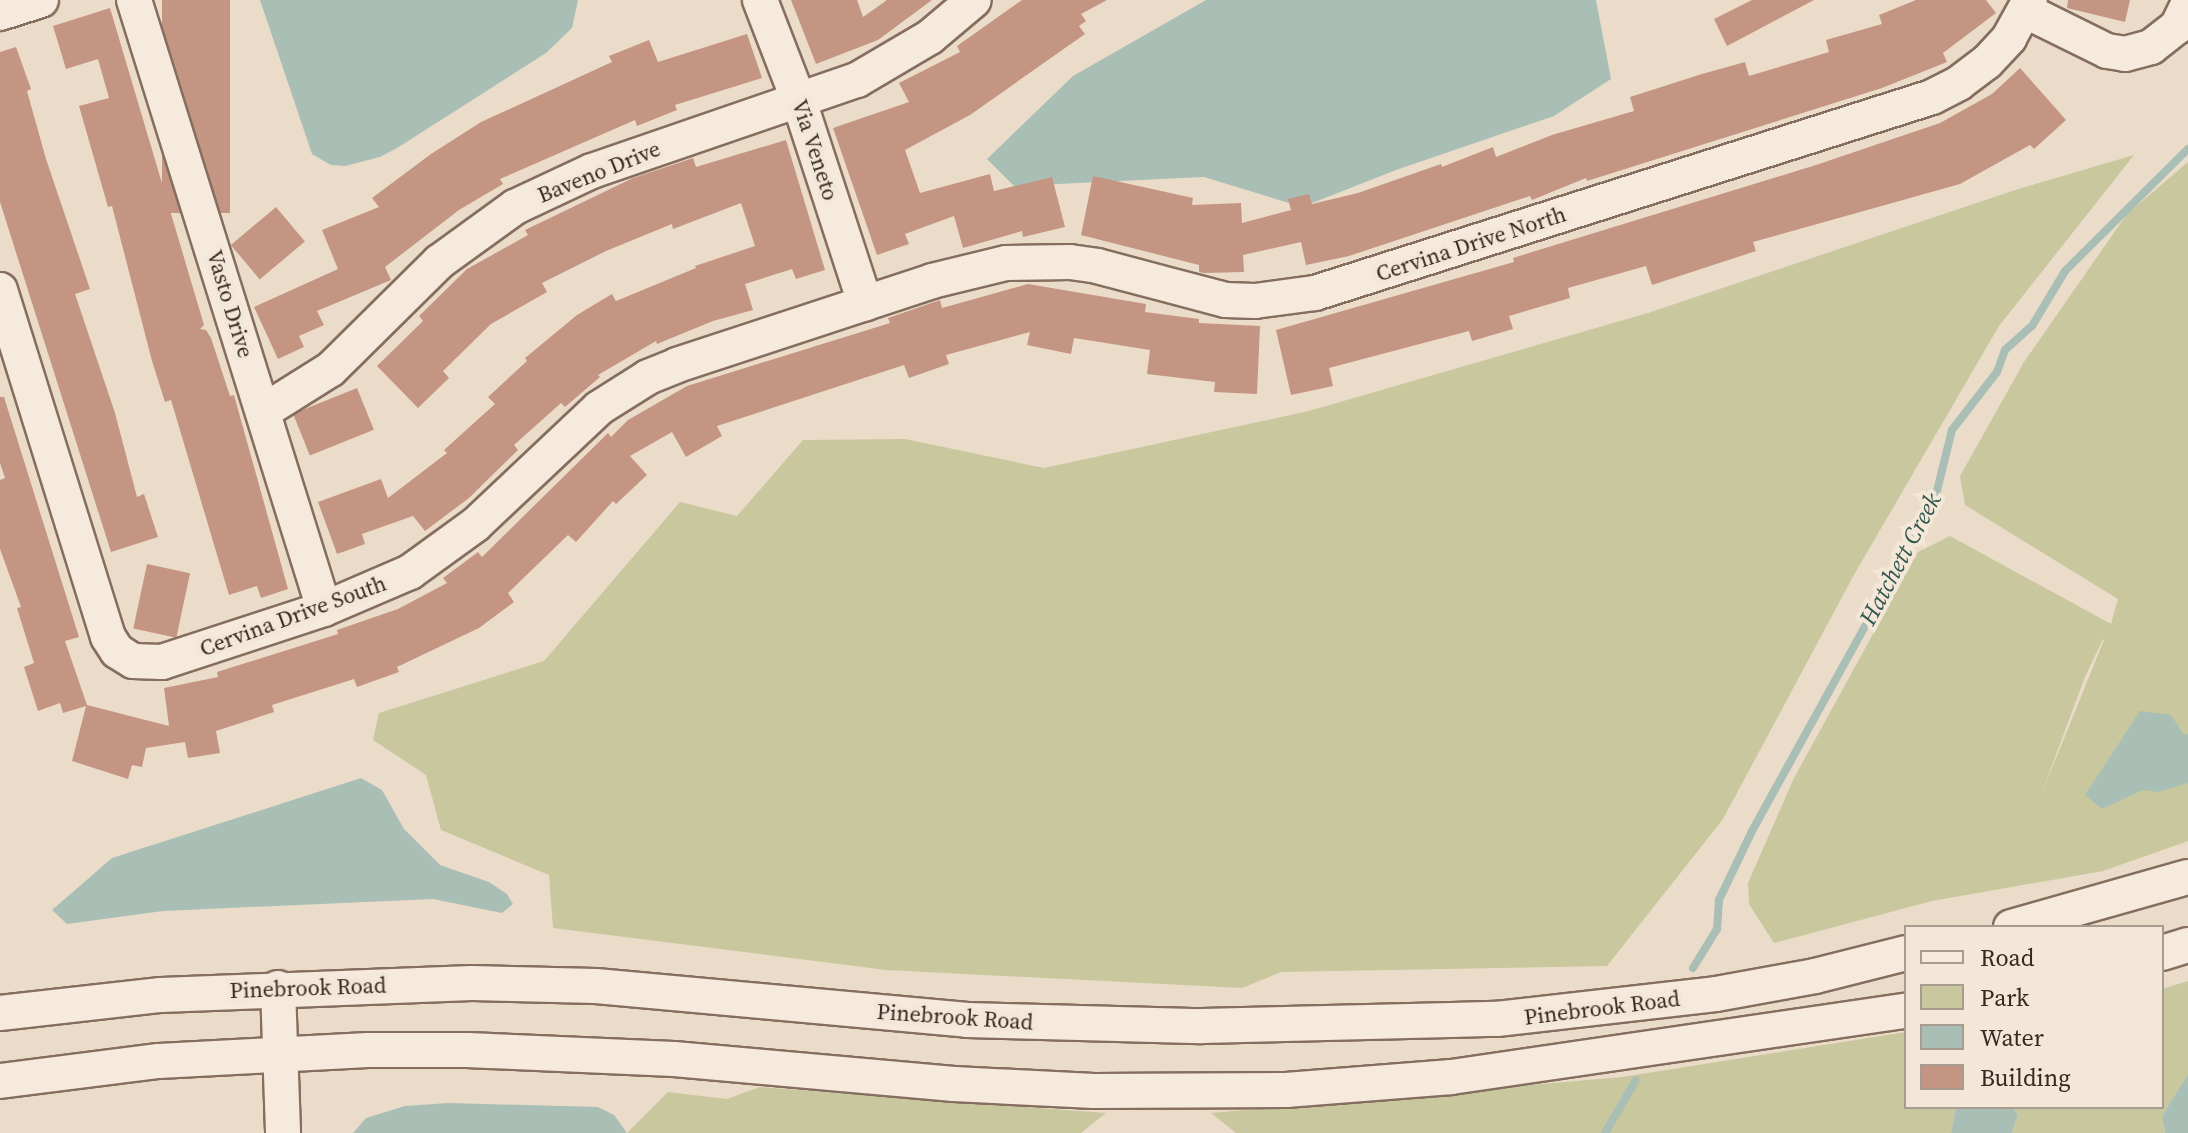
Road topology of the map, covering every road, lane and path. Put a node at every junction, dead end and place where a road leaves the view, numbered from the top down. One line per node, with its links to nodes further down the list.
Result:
1 (41, 0): 7 (street)
2 (134, 0): 11 (street, Vasto Drive)
3 (760, 0): 8 (street, Via Veneto)
4 (974, 0): 8 (street, Baveno Drive)
5 (2188, 4): 6 (street)
6 (2028, 5): 10 (street, Cervina Drive North)
7 (0, 13)
8 (799, 101): 10 (street, Via Veneto); 11 (street, Baveno Drive)
9 (0, 290): 12 (street, Cervina Drive South)
10 (865, 303): 12 (street, Cervina Drive South)
11 (264, 411): 12 (street, Vasto Drive)
12 (324, 609)
13 (2188, 877): 14 (street)
14 (2018, 925)
15 (2188, 945): 16 (street)
16 (2164, 952)
17 (1904, 954): 18 (street, Pinebrook Road)
18 (278, 988): 20 (street, Pinebrook Road); 21 (street)
19 (1904, 1011): 21 (street)
20 (0, 1013)
21 (281, 1054): 22 (street); 23 (street)
22 (0, 1081)
23 (283, 1133)

